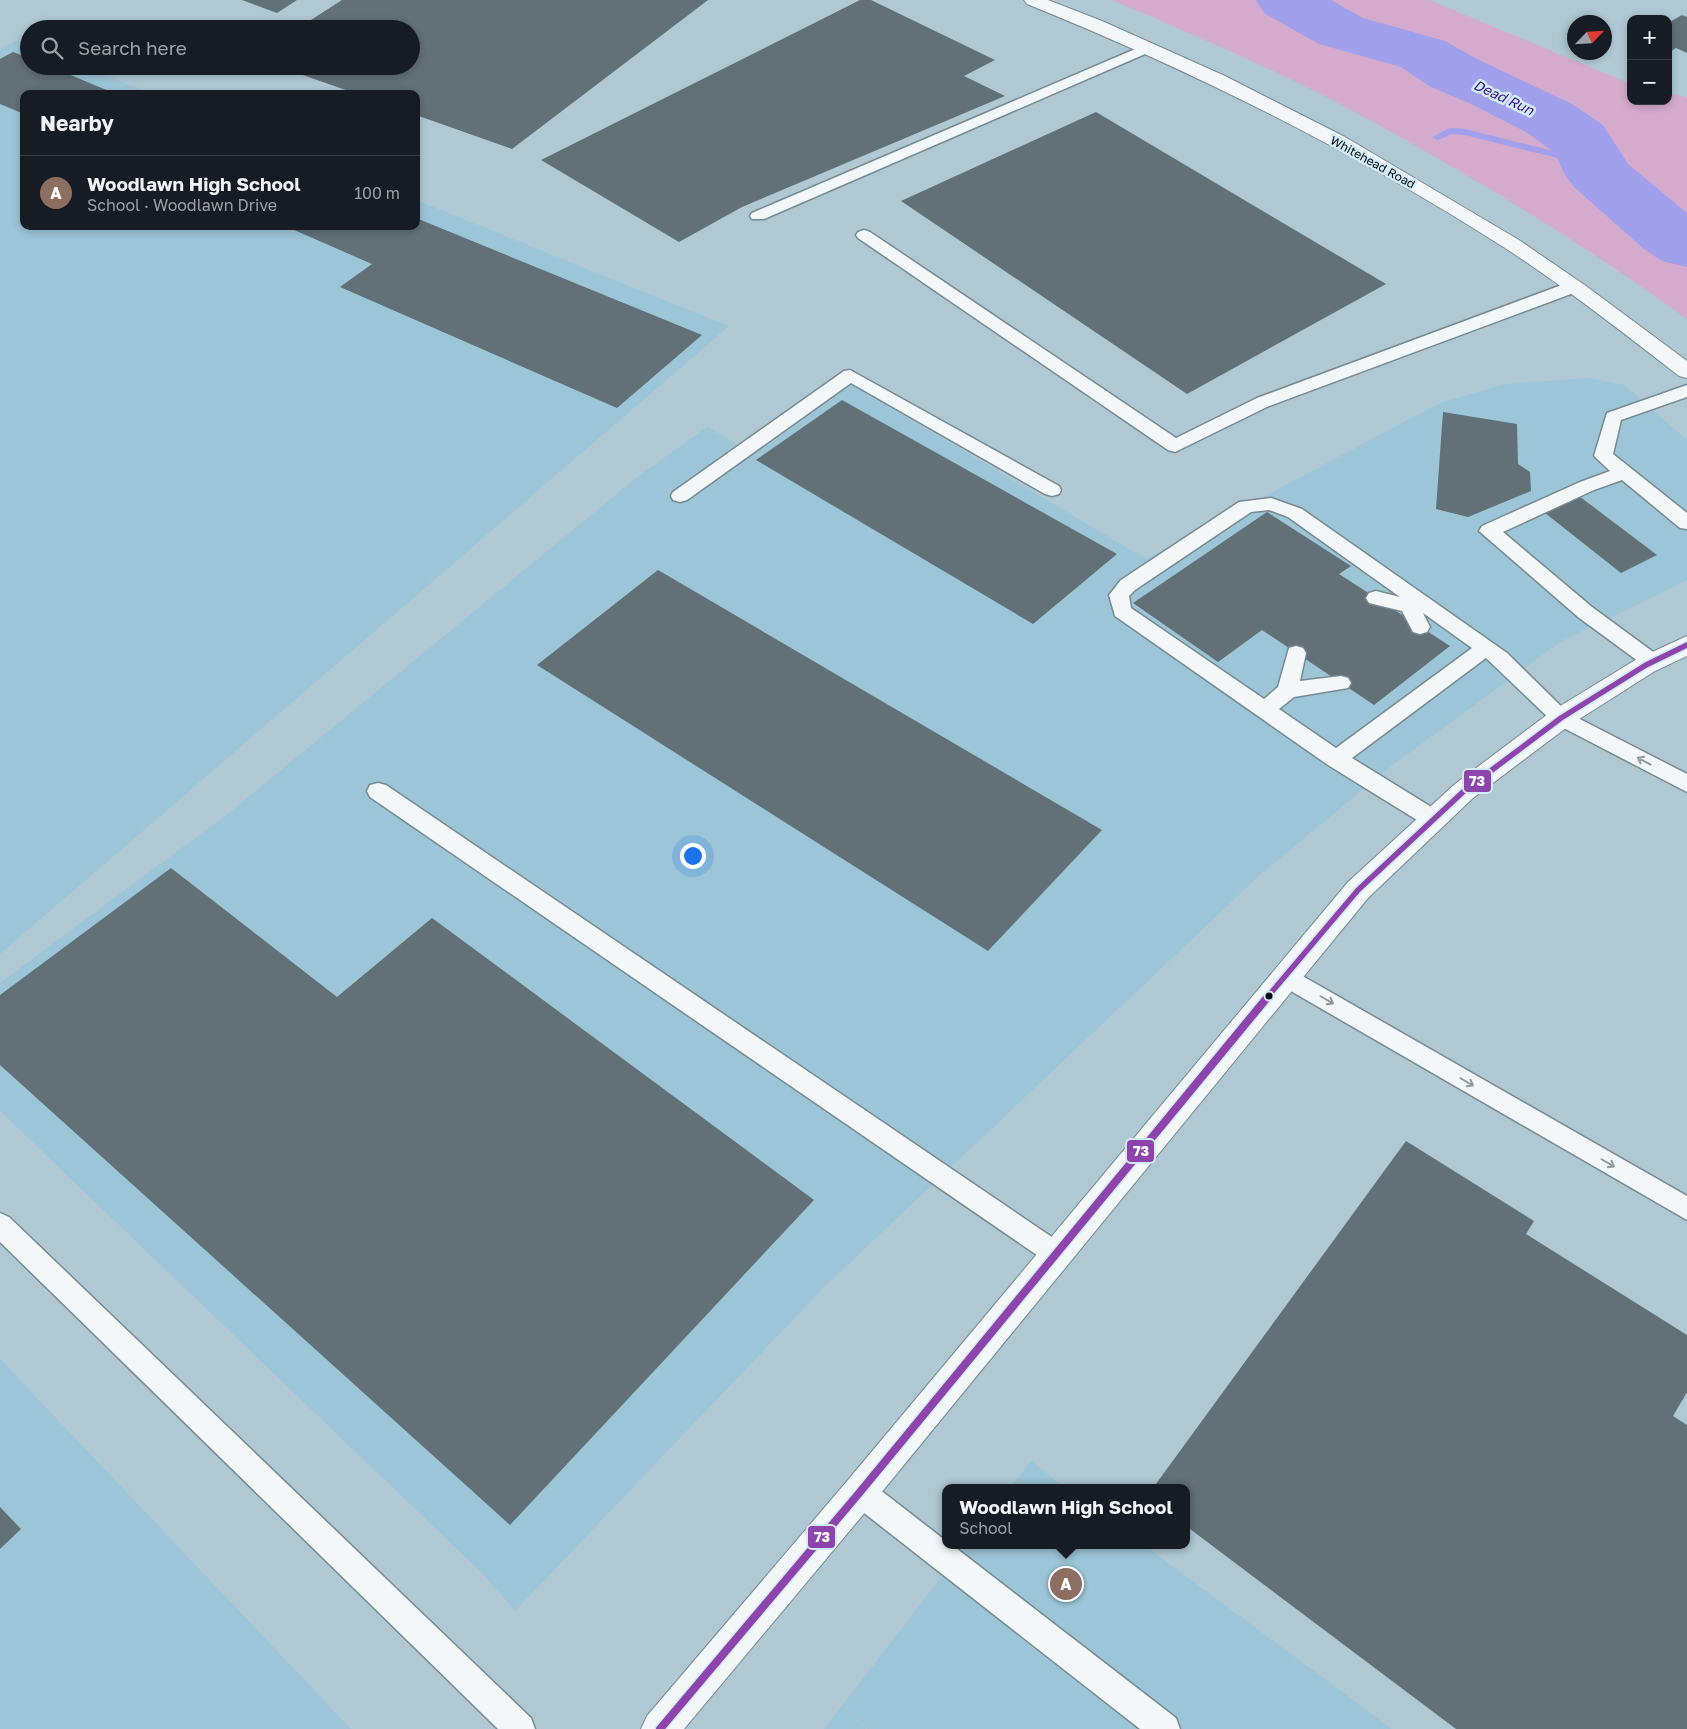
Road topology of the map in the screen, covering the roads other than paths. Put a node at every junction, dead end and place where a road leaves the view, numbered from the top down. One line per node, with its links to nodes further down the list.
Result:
1 (1033, 0): 2 (main road, Whitehead Road)
2 (1147, 48): 3 (lane); 5 (main road, Whitehead Road)
3 (758, 216)
4 (864, 235): 5 (lane)
5 (1573, 287): 6 (main road, Whitehead Road)
6 (1687, 371)
7 (1687, 391): 8 (lane)
8 (1624, 472): 11 (lane); 18 (lane)
9 (1052, 490): 10 (lane)
10 (680, 496)
11 (1687, 523)
12 (1376, 598): 13 (lane)
13 (1413, 603): 14 (lane); 16 (lane); 21 (lane)
14 (1420, 627)
15 (1687, 644): 18 (main road)
16 (1486, 648): 22 (lane); 23 (lane)
17 (1296, 653): 20 (lane)
18 (1653, 662): 22 (main road)
19 (1341, 683): 20 (lane)
20 (1288, 690): 21 (lane)
21 (1265, 710): 23 (lane)
22 (1561, 718): 24 (lane, one-way to 22); 26 (main road)
23 (1336, 759): 26 (lane)
24 (1687, 784)
25 (378, 791): 30 (lane)
26 (1434, 819): 27 (main road)
27 (1285, 976): 28 (lane, one-way to 28); 30 (main road)
28 (1687, 1209)
29 (0, 1224): 32 (lane)
30 (1056, 1254): 31 (main road)
31 (860, 1492): 33 (main road); 34 (lane)
32 (520, 1729)
33 (660, 1729)
34 (1165, 1729)

